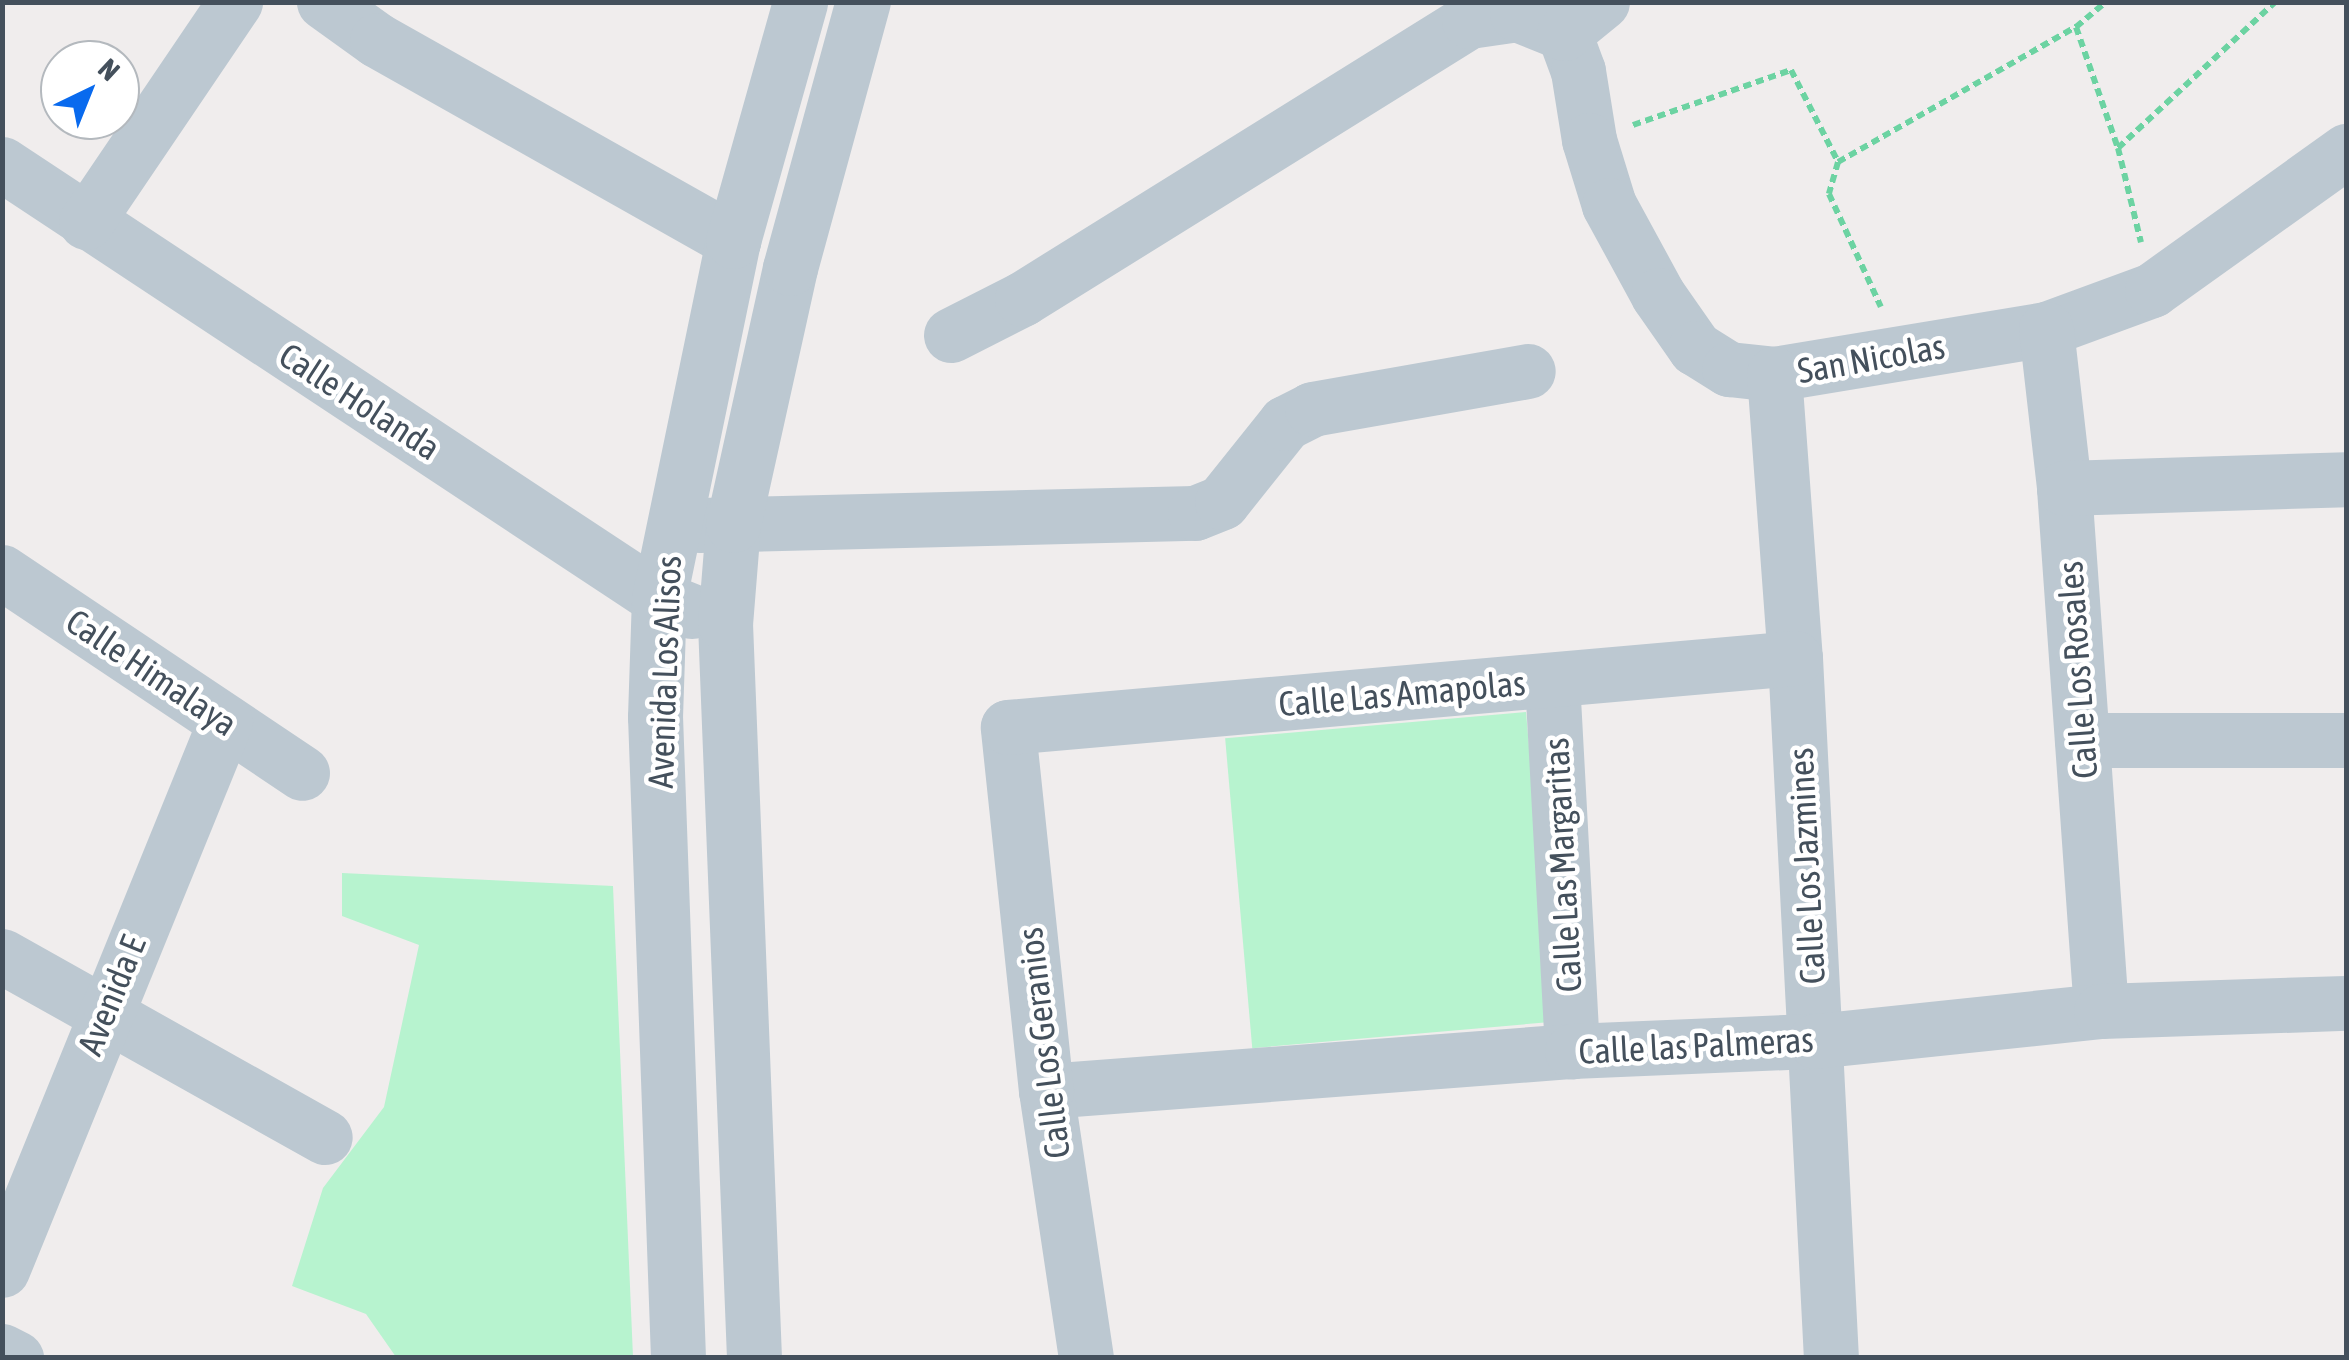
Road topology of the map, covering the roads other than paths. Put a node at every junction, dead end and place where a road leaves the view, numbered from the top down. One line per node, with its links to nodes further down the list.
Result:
1 (235, 2): 9 (street)
2 (324, 2): 6 (street)
3 (800, 2): 10 (street, Avenida Los Alisos)
4 (863, 2): 18 (street, Avenida Los Alisos)
5 (1583, 18): 12 (street); 14 (street, San Nicolas)
6 (384, 21): 10 (street)
7 (2346, 151): 11 (street, San Nicolas)
8 (2, 164): 9 (street, Calle Holanda)
9 (86, 222): 20 (street, Calle Holanda)
10 (733, 241): 17 (street, Avenida Los Alisos)
11 (2046, 329): 14 (street, San Nicolas); 16 (street, Calle Los Rosales)
12 (951, 335)
13 (1528, 372): 18 (street)
14 (1774, 374): 22 (street, Calle Los Jazmines)
15 (2346, 479): 16 (street)
16 (2064, 488): 26 (street, Calle Los Rosales)
17 (671, 525): 18 (street); 20 (street, Avenida Los Alisos)
18 (733, 526): 21 (street, Avenida Los Alisos)
19 (2, 572): 24 (street, Calle Himalaya)
20 (659, 598): 21 (street, Calle Holanda); 40 (street, Avenida Los Alisos)
21 (725, 624): 41 (street, Avenida Los Alisos)
22 (1795, 658): 23 (street, Calle Las Amapolas); 33 (street, Calle Los Jazmines)
23 (1552, 680): 25 (street, Calle Las Amapolas); 34 (street, Calle Las Margaritas)
24 (225, 722): 28 (street, Calle Himalaya); 32 (street, Avenida E)
25 (1008, 728): 35 (street, Calle Los Geranios)
26 (2082, 740): 27 (street); 31 (street, Calle Los Rosales)
27 (2346, 740)
28 (302, 773)
29 (2, 956): 32 (street)
30 (2346, 1003): 31 (street, Calle las Palmeras)
31 (2101, 1011): 33 (street, Calle las Palmeras)
32 (103, 1013): 36 (street); 37 (street, Avenida E)
33 (1815, 1040): 34 (street, Calle las Palmeras); 43 (street, Calle Los Jazmines)
34 (1572, 1051): 35 (street, Calle las Palmeras)
35 (1046, 1091): 42 (street, Calle Los Geranios)
36 (325, 1136)
37 (2, 1270)
38 (2, 1352): 39 (street)
39 (16, 1358)
40 (678, 1358)
41 (754, 1358)
42 (1086, 1358)
43 (1831, 1358)

